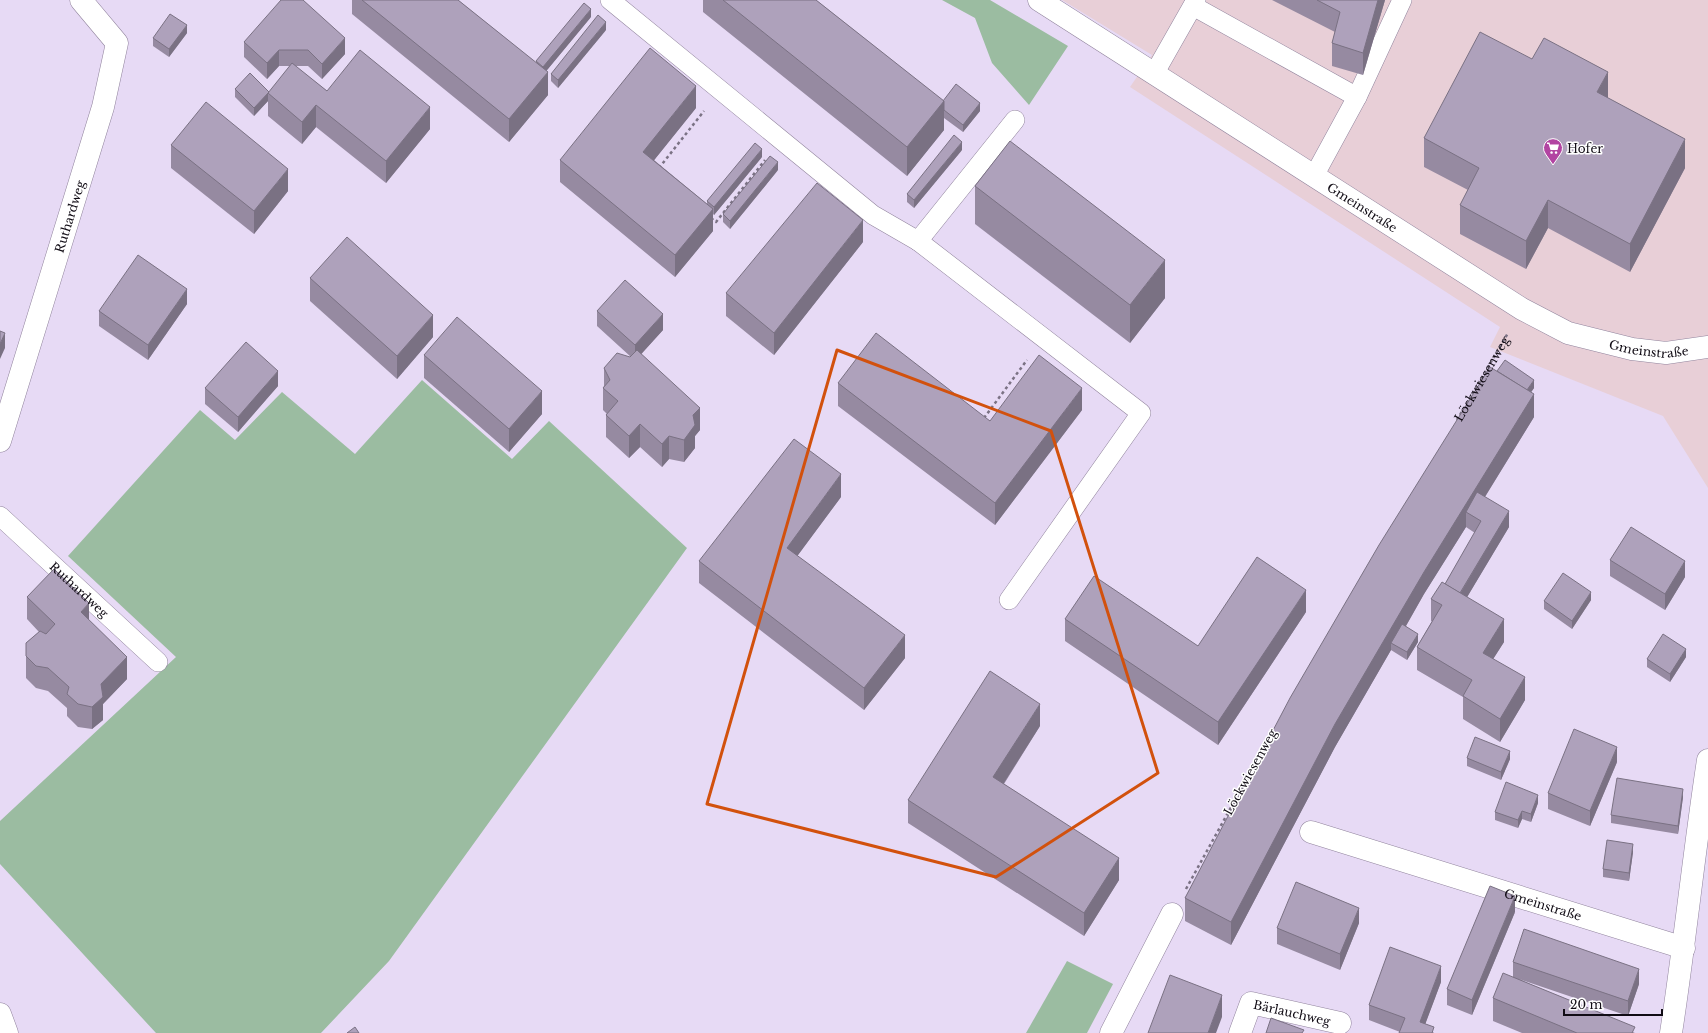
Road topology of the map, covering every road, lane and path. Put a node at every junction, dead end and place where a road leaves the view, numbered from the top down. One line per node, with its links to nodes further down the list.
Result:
1 (81, 0): 20 (street, Ruthardweg)
2 (610, 0): 7 (lane)
3 (1039, 0): 6 (street, Gmeinstraße)
4 (1402, 0): 8 (lane)
5 (1194, 3): 6 (lane); 8 (lane)
6 (1154, 74): 12 (street, Gmeinstraße)
7 (720, 90): 10 (lane); 11 (path)
8 (1357, 97): 12 (lane)
9 (1015, 120): 14 (lane)
10 (781, 140): 13 (path); 14 (lane)
11 (656, 173)
12 (1314, 176): 15 (street, Gmeinstraße)
13 (710, 217)
14 (918, 241): 16 (lane)
15 (1522, 310): 17 (street, Gmeinstraße); 19 (path, Löckwiesenweg)
16 (1043, 339): 18 (path); 22 (lane)
17 (1708, 347)
18 (984, 419)
19 (1454, 425)
20 (0, 441)
21 (0, 516): 23 (lane, Ruthardweg)
22 (1009, 600)
23 (158, 662)
24 (1277, 724): 27 (path, Löckwiesenweg)
25 (1708, 760): 28 (street)
26 (1311, 832): 28 (street, Gmeinstraße)
27 (1172, 914): 32 (street)
28 (1684, 948): 34 (street)
29 (0, 1014): 31 (street)
30 (1340, 1023): 33 (street, Bärlauchweg)
31 (7, 1033)
32 (1111, 1033)
33 (1240, 1033)
34 (1670, 1033)

